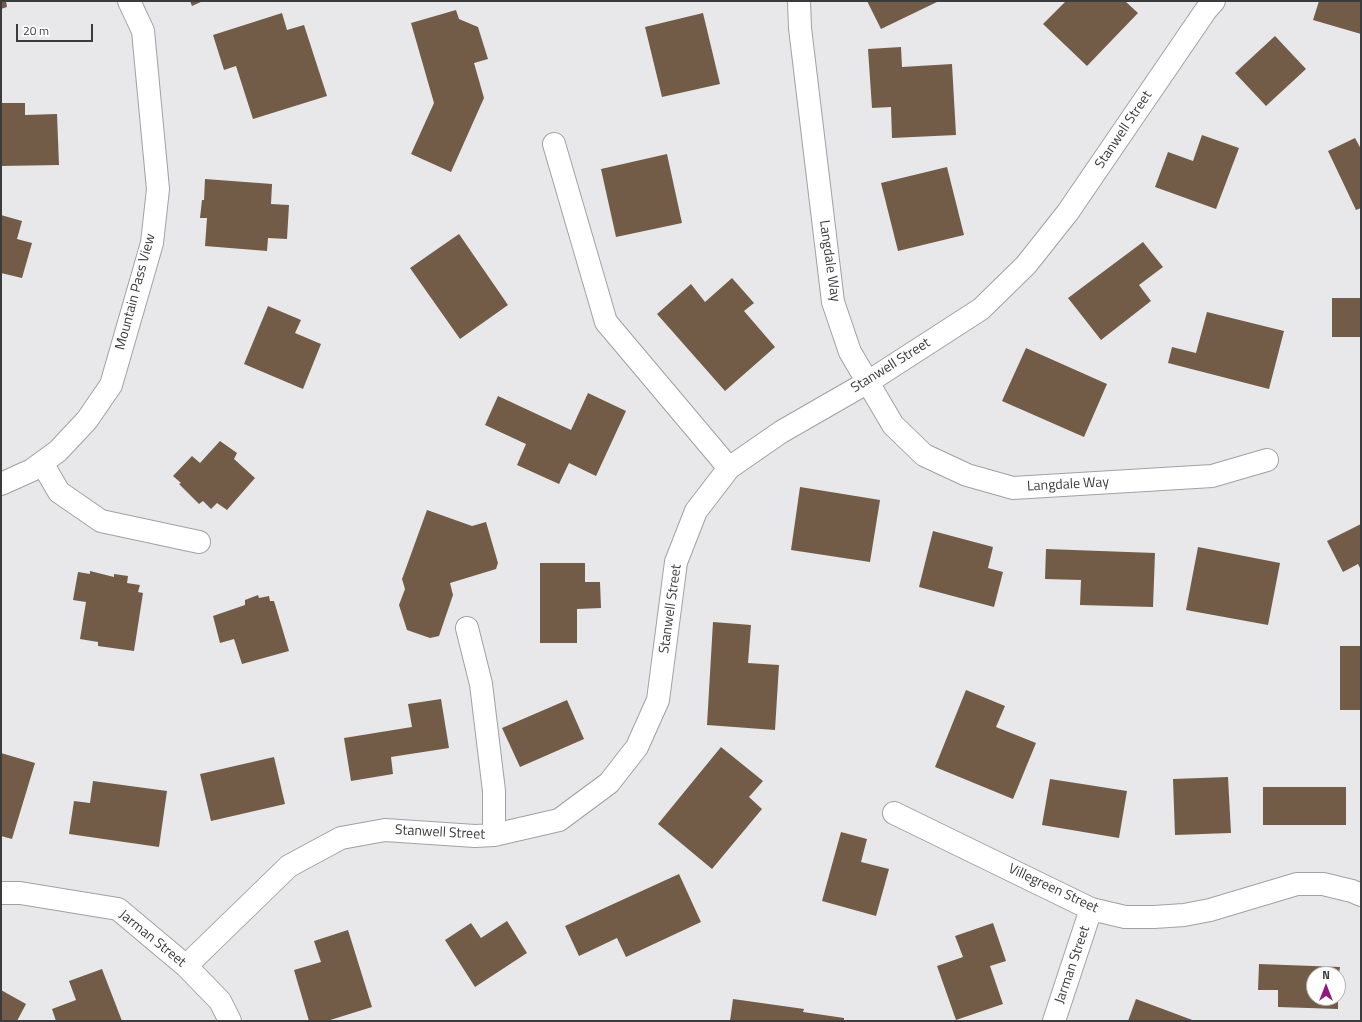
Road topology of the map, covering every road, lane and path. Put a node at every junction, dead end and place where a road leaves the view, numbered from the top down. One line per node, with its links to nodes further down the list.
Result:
1 (129, 1): 7 (street, Mountain Pass View)
2 (799, 1): 5 (street, Langdale Way)
3 (1214, 1): 5 (street, Stanwell Street)
4 (554, 144): 8 (street)
5 (868, 382): 6 (street, Langdale Way); 8 (street, Stanwell Street)
6 (1267, 460)
7 (42, 463): 9 (street, Mountain Pass View); 10 (street)
8 (730, 468): 13 (street, Stanwell Street)
9 (1, 484)
10 (198, 542)
11 (467, 628): 13 (street)
12 (894, 813): 16 (street, Villegreen Street)
13 (494, 835): 17 (street, Stanwell Street)
14 (1, 892): 17 (street, Jarman Street)
15 (1361, 895): 16 (street, Villegreen Street)
16 (1092, 909): 19 (street, Jarman Street)
17 (186, 966): 18 (street, Jarman Street)
18 (230, 1021)
19 (1054, 1021)

